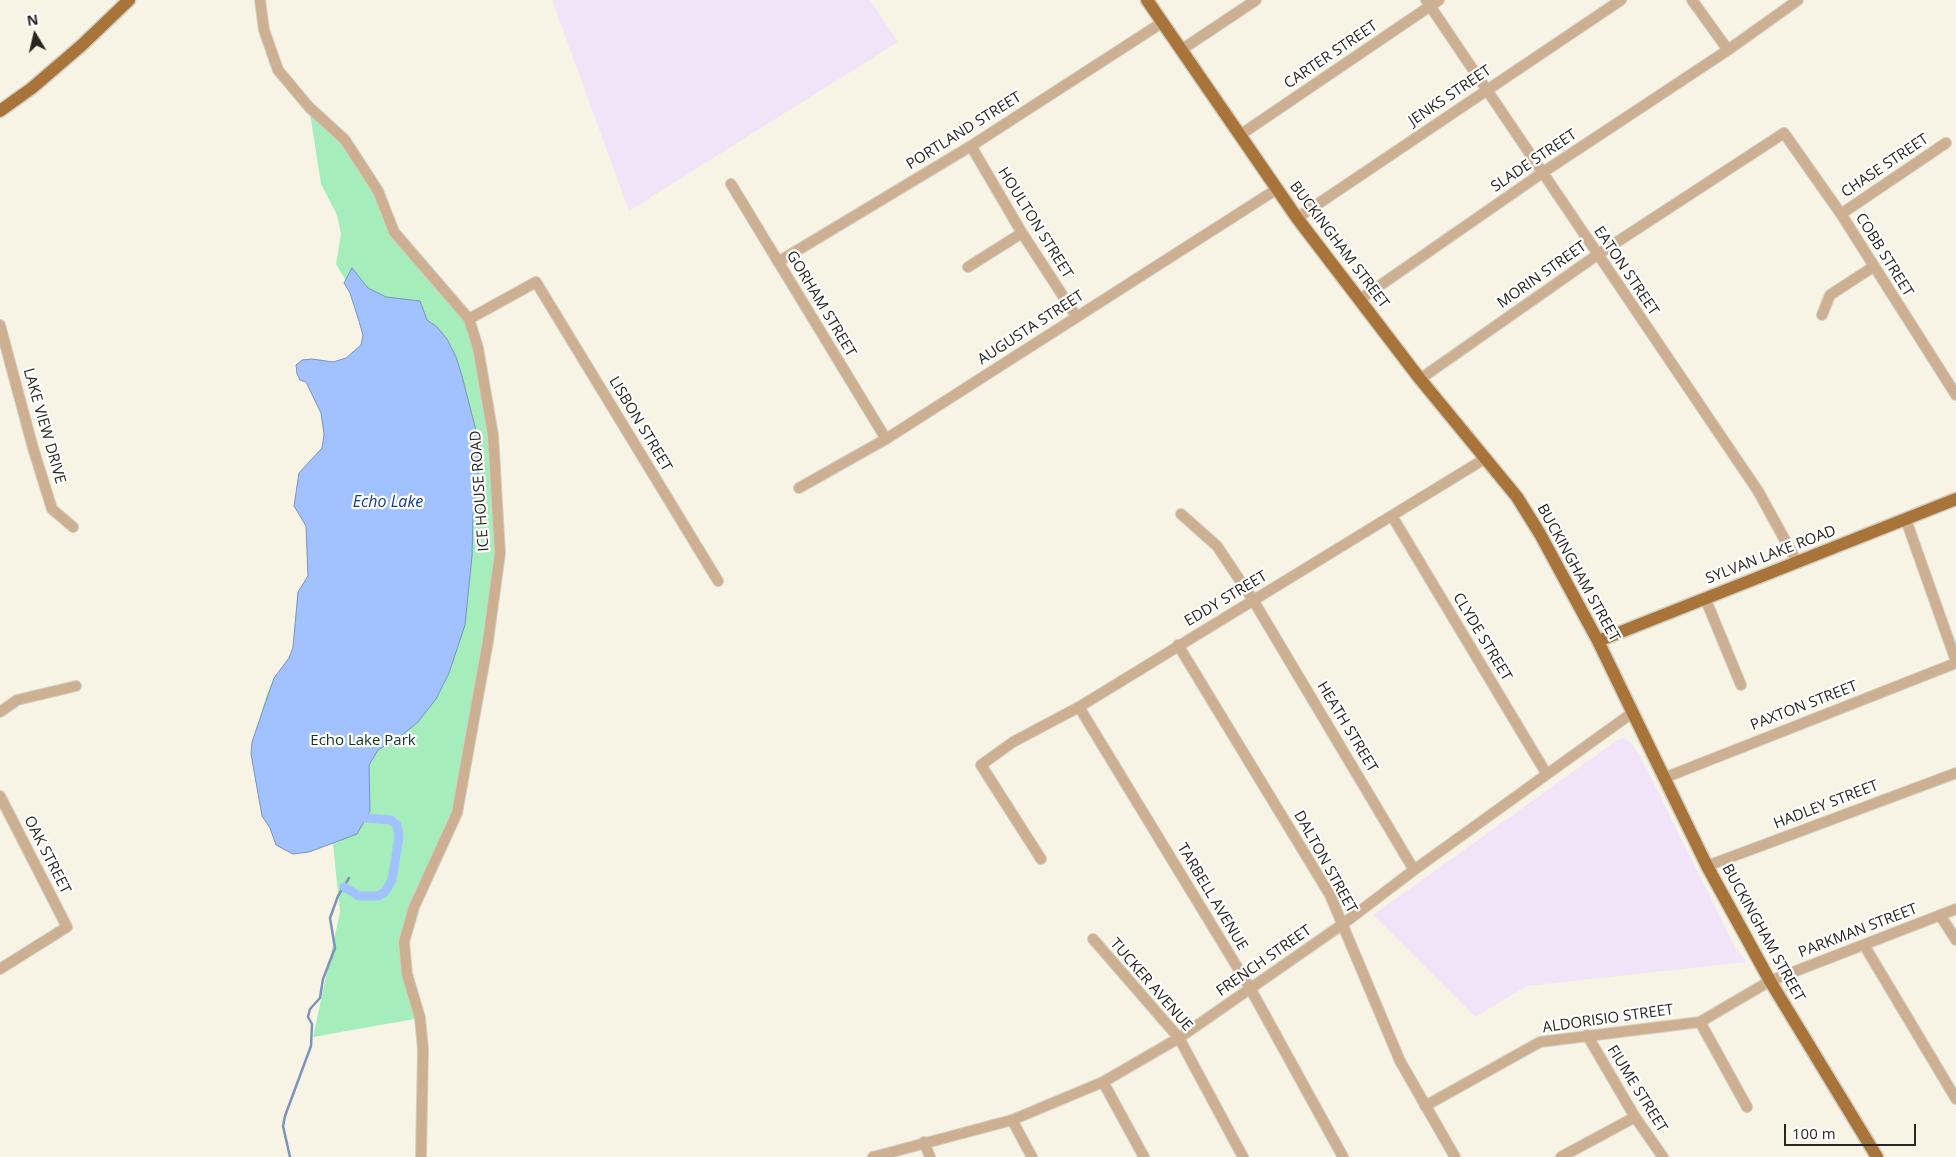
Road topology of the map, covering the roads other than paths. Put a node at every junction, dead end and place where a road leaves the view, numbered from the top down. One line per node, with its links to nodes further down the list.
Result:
1 (129, 0): 13 (main road)
2 (260, 0): 31 (street, ICE HOUSE ROAD)
3 (1147, 0): 9 (main road, BUCKINGHAM STREET)
4 (1256, 0): 10 (street)
5 (1621, 0): 12 (street, JENKS STREET)
6 (1692, 0): 11 (street)
7 (1798, 0): 11 (street, SLADE STREET)
8 (1432, 2): 12 (street, EATON STREET); 15 (street, CARTER STREET)
9 (1162, 22): 10 (main road, BUCKINGHAM STREET); 17 (street, PORTLAND STREET)
10 (1181, 50): 15 (main road, BUCKINGHAM STREET)
11 (1728, 50): 18 (street, SLADE STREET)
12 (1486, 90): 18 (street, EATON STREET); 22 (street, JENKS STREET)
13 (0, 111)
14 (1784, 133): 21 (street, COBB STREET); 24 (street, MORIN STREET)
15 (1240, 135): 20 (main road, BUCKINGHAM STREET)
16 (1946, 143): 21 (street, CHASE STREET)
17 (971, 146): 23 (street, HOULTON STREET); 25 (street, PORTLAND STREET)
18 (1542, 173): 24 (street, EATON STREET); 28 (street, SLADE STREET)
19 (731, 184): 25 (street, GORHAM STREET)
20 (1277, 189): 22 (main road, BUCKINGHAM STREET); 30 (street, AUGUSTA STREET)
21 (1841, 214): 27 (street, COBB STREET)
22 (1297, 218): 28 (main road, BUCKINGHAM STREET)
23 (1022, 233): 26 (street); 30 (street, HOULTON STREET)
24 (1597, 255): 33 (street, MORIN STREET); 44 (street, EATON STREET)
25 (778, 262): 36 (street, GORHAM STREET)
26 (968, 267)
27 (1873, 267): 29 (street); 34 (street, COBB STREET)
28 (1359, 300): 33 (main road, BUCKINGHAM STREET)
29 (1822, 315)
30 (1076, 316): 36 (street, AUGUSTA STREET)
31 (470, 319): 45 (street, LISBON STREET); 82 (street, ICE HOUSE ROAD)
32 (0, 325): 43 (street, LAKE VIEW DRIVE)
33 (1420, 379): 37 (main road, BUCKINGHAM STREET)
34 (1953, 383): 35 (street, COBB STREET)
35 (1956, 395)
36 (886, 439): 38 (street, AUGUSTA STREET)
37 (1486, 458): 41 (street, EDDY STREET); 48 (main road, BUCKINGHAM STREET)
38 (800, 488)
39 (1956, 499): 42 (main road, SYLVAN LAKE ROAD)
40 (1181, 514): 47 (street, HEATH STREET)
41 (1392, 516): 47 (street, EDDY STREET); 56 (street, CLYDE STREET)
42 (1906, 520): 44 (main road, SYLVAN LAKE ROAD); 50 (street)
43 (73, 526)
44 (1797, 562): 46 (main road, SYLVAN LAKE ROAD)
45 (718, 581)
46 (1705, 598): 48 (main road, SYLVAN LAKE ROAD); 51 (street)
47 (1253, 600): 49 (street, EDDY STREET); 62 (street, HEATH STREET)
48 (1598, 641): 55 (main road, BUCKINGHAM STREET)
49 (1178, 645): 53 (street, EDDY STREET); 65 (street, DALTON STREET)
50 (1956, 662): 58 (street, PAXTON STREET)
51 (1741, 685)
52 (76, 686): 54 (street)
53 (1079, 707): 60 (street, EDDY STREET); 71 (street, TARBELL AVENUE)
54 (0, 712)
55 (1632, 713): 56 (street, FRENCH STREET); 58 (main road, BUCKINGHAM STREET)
56 (1546, 773): 62 (street, FRENCH STREET)
57 (1956, 773): 61 (street, HADLEY STREET)
58 (1664, 778): 61 (main road, BUCKINGHAM STREET)
59 (0, 796): 69 (street, OAK STREET)
60 (1041, 858)
61 (1707, 866): 70 (main road, BUCKINGHAM STREET)
62 (1414, 870): 65 (street, FRENCH STREET)
63 (1956, 909): 64 (street, PARKMAN STREET)
64 (1940, 915): 67 (street); 68 (street, PARKMAN STREET)
65 (1343, 924): 71 (street, FRENCH STREET); 77 (street, DALTON STREET)
66 (1093, 939): 74 (street, TUCKER AVENUE)
67 (1956, 940)
68 (1864, 945): 70 (street, PARKMAN STREET); 76 (street)
69 (0, 969)
70 (1770, 981): 72 (street, ALDORISIO STREET); 92 (main road, BUCKINGHAM STREET)
71 (1250, 988): 74 (street, FRENCH STREET); 88 (street, TARBELL AVENUE)
72 (1700, 1022): 73 (street, ALDORISIO STREET); 78 (street)
73 (1587, 1036): 77 (street, ALDORISIO STREET); 79 (street, FIUME STREET)
74 (1179, 1038): 75 (street, FRENCH STREET); 87 (street, TUCKER AVENUE)
75 (1103, 1082): 80 (street, FRENCH STREET); 86 (street)
76 (1956, 1099)
77 (1425, 1106): 89 (street, DALTON STREET)
78 (1747, 1107)
79 (1635, 1117): 90 (street); 91 (street, FIUME STREET)
80 (1012, 1120): 81 (street, FRENCH STREET); 85 (street)
81 (924, 1142): 83 (street, FRENCH STREET); 84 (street)
82 (420, 1157)
83 (874, 1157)
84 (930, 1157)
85 (1032, 1157)
86 (1144, 1157)
87 (1243, 1157)
88 (1343, 1157)
89 (1455, 1157)
90 (1561, 1157)
91 (1663, 1157)
92 (1877, 1157)

